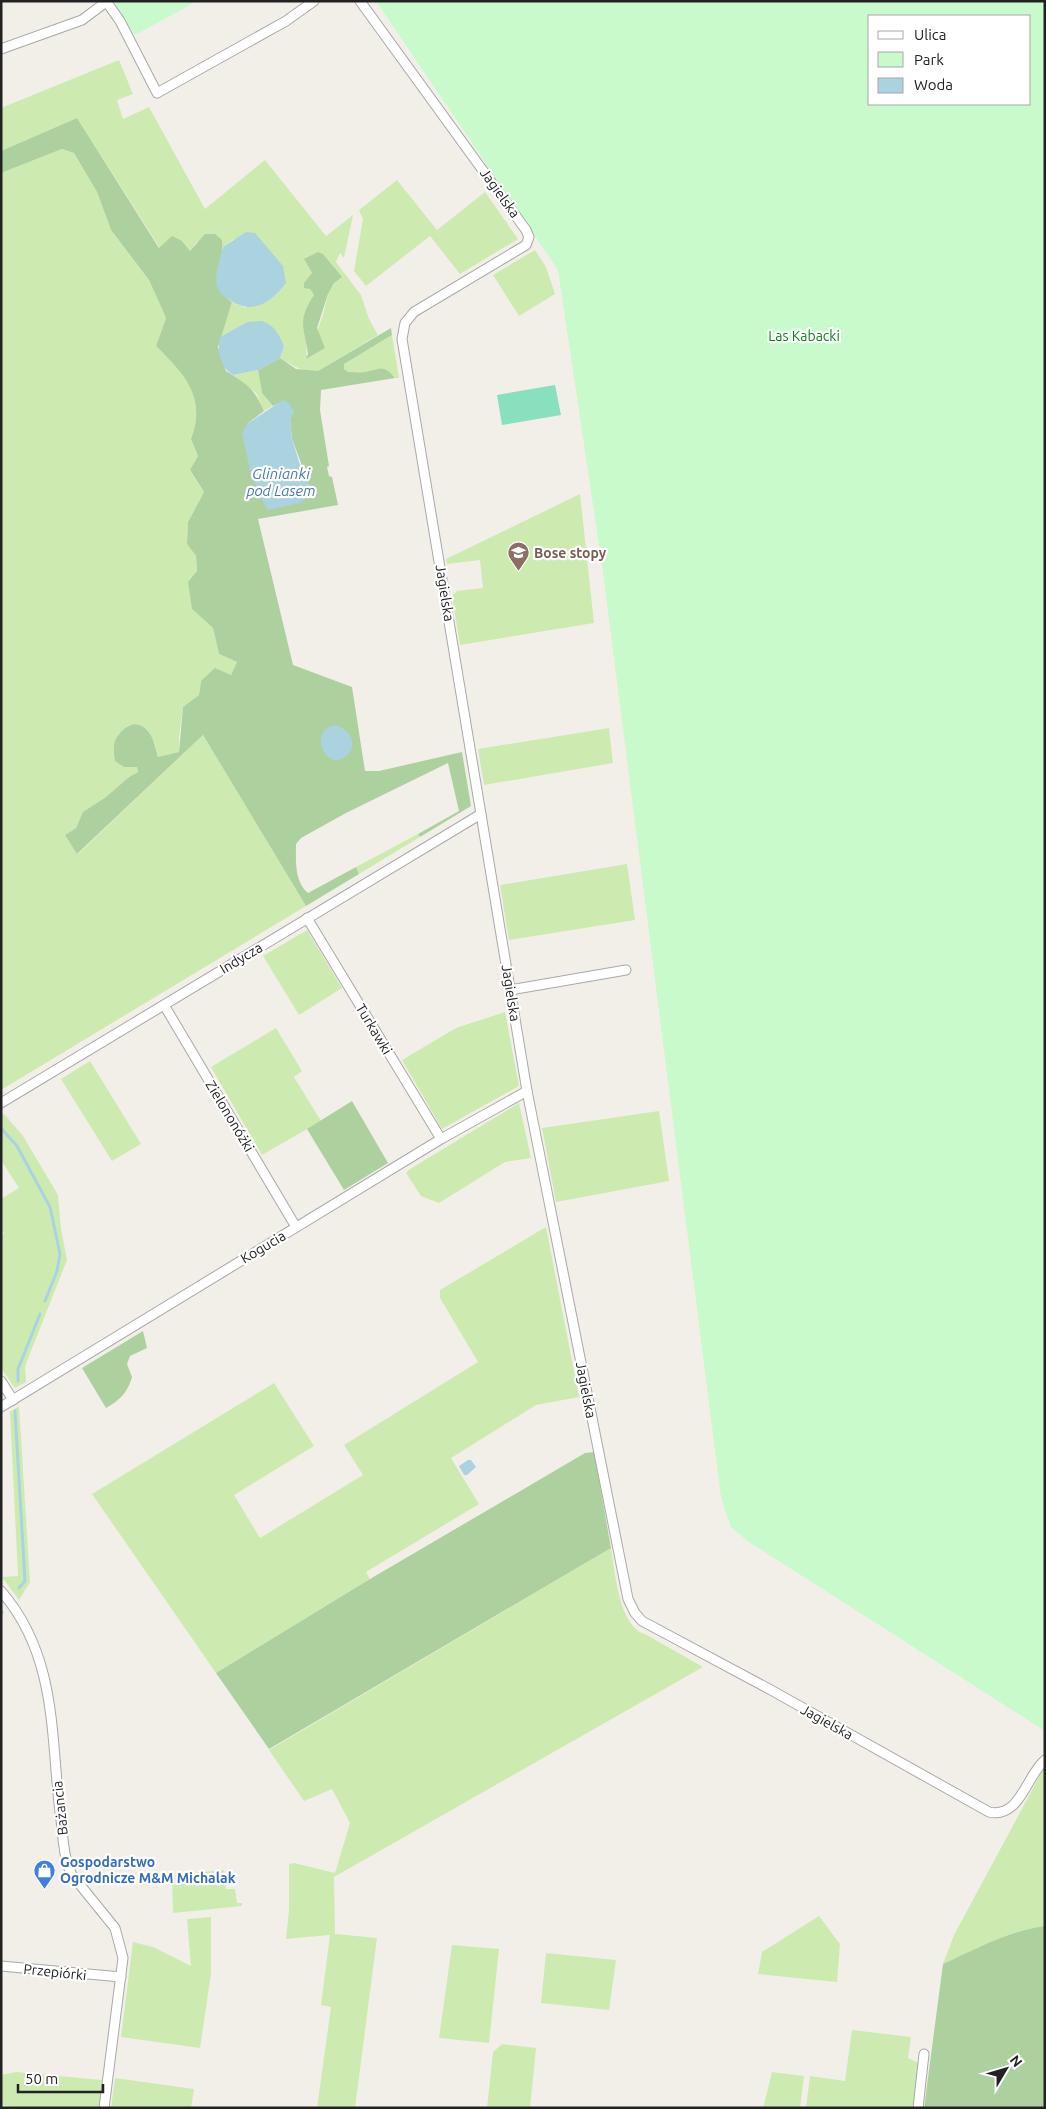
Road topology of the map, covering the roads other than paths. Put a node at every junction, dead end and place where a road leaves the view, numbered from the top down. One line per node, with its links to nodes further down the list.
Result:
1 (314, 1): 3 (street)
2 (360, 1): 5 (street, Jagielska)
3 (106, 2): 4 (street)
4 (1, 49)
5 (481, 814): 6 (street, Indycza); 8 (street, Jagielska)
6 (307, 918): 9 (street, Indycza); 12 (street, Turkawki)
7 (626, 970): 8 (street)
8 (510, 990): 10 (street, Jagielska)
9 (164, 1004): 11 (street, Indycza); 13 (street, Zielononóżki)
10 (527, 1091): 12 (street, Kogucia); 18 (street, Jagielska)
11 (1, 1103)
12 (441, 1139): 13 (street, Kogucia)
13 (296, 1227): 15 (street, Kogucia)
14 (1, 1381): 15 (street)
15 (13, 1400): 16 (street, Kogucia)
16 (1, 1407)
17 (1, 1591): 20 (street, Bażancia)
18 (1045, 1760)
19 (1, 1966): 20 (street, Przepiórki)
20 (122, 1977): 22 (street, Bażancia)
21 (924, 2054): 23 (street)
22 (104, 2108)
23 (918, 2108)

